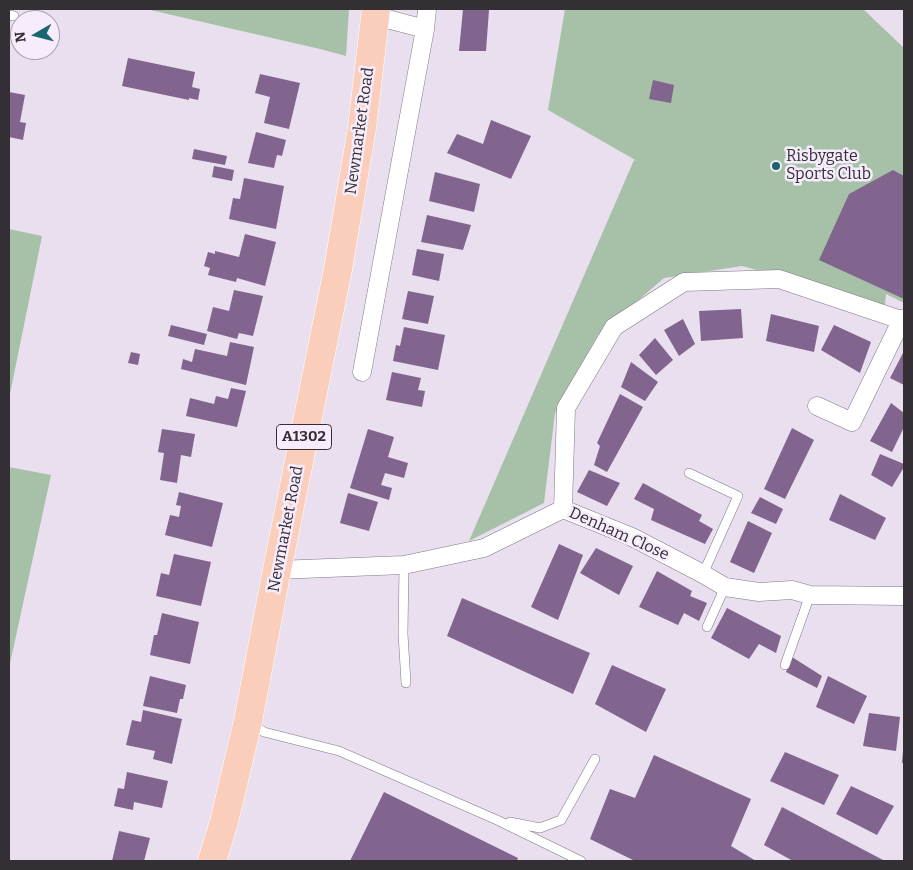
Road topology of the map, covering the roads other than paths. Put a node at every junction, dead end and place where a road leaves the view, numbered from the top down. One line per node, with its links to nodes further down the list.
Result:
1 (427, 9): 3 (street)
2 (376, 12): 3 (street, Newmarket Road); 10 (main road, Newmarket Road / A1302)
3 (425, 29): 5 (street)
4 (903, 320): 6 (street); 8 (street)
5 (362, 372)
6 (817, 406)
7 (690, 472): 11 (lane)
8 (562, 508): 9 (street, Denham Close); 11 (street, Denham Close)
9 (404, 565): 10 (street, Denham Close); 17 (lane)
10 (277, 570): 18 (main road, Newmarket Road / A1302)
11 (703, 574): 12 (street, Denham Close)
12 (725, 588): 13 (street, Denham Close); 15 (lane)
13 (810, 595): 14 (street, Denham Close); 16 (lane)
14 (904, 596)
15 (707, 627)
16 (785, 665)
17 (406, 683)
18 (248, 721): 20 (lane); 21 (main road, Newmarket Road / A1302)
19 (595, 759): 20 (lane)
20 (497, 820): 22 (lane)
21 (212, 861)
22 (581, 861)

